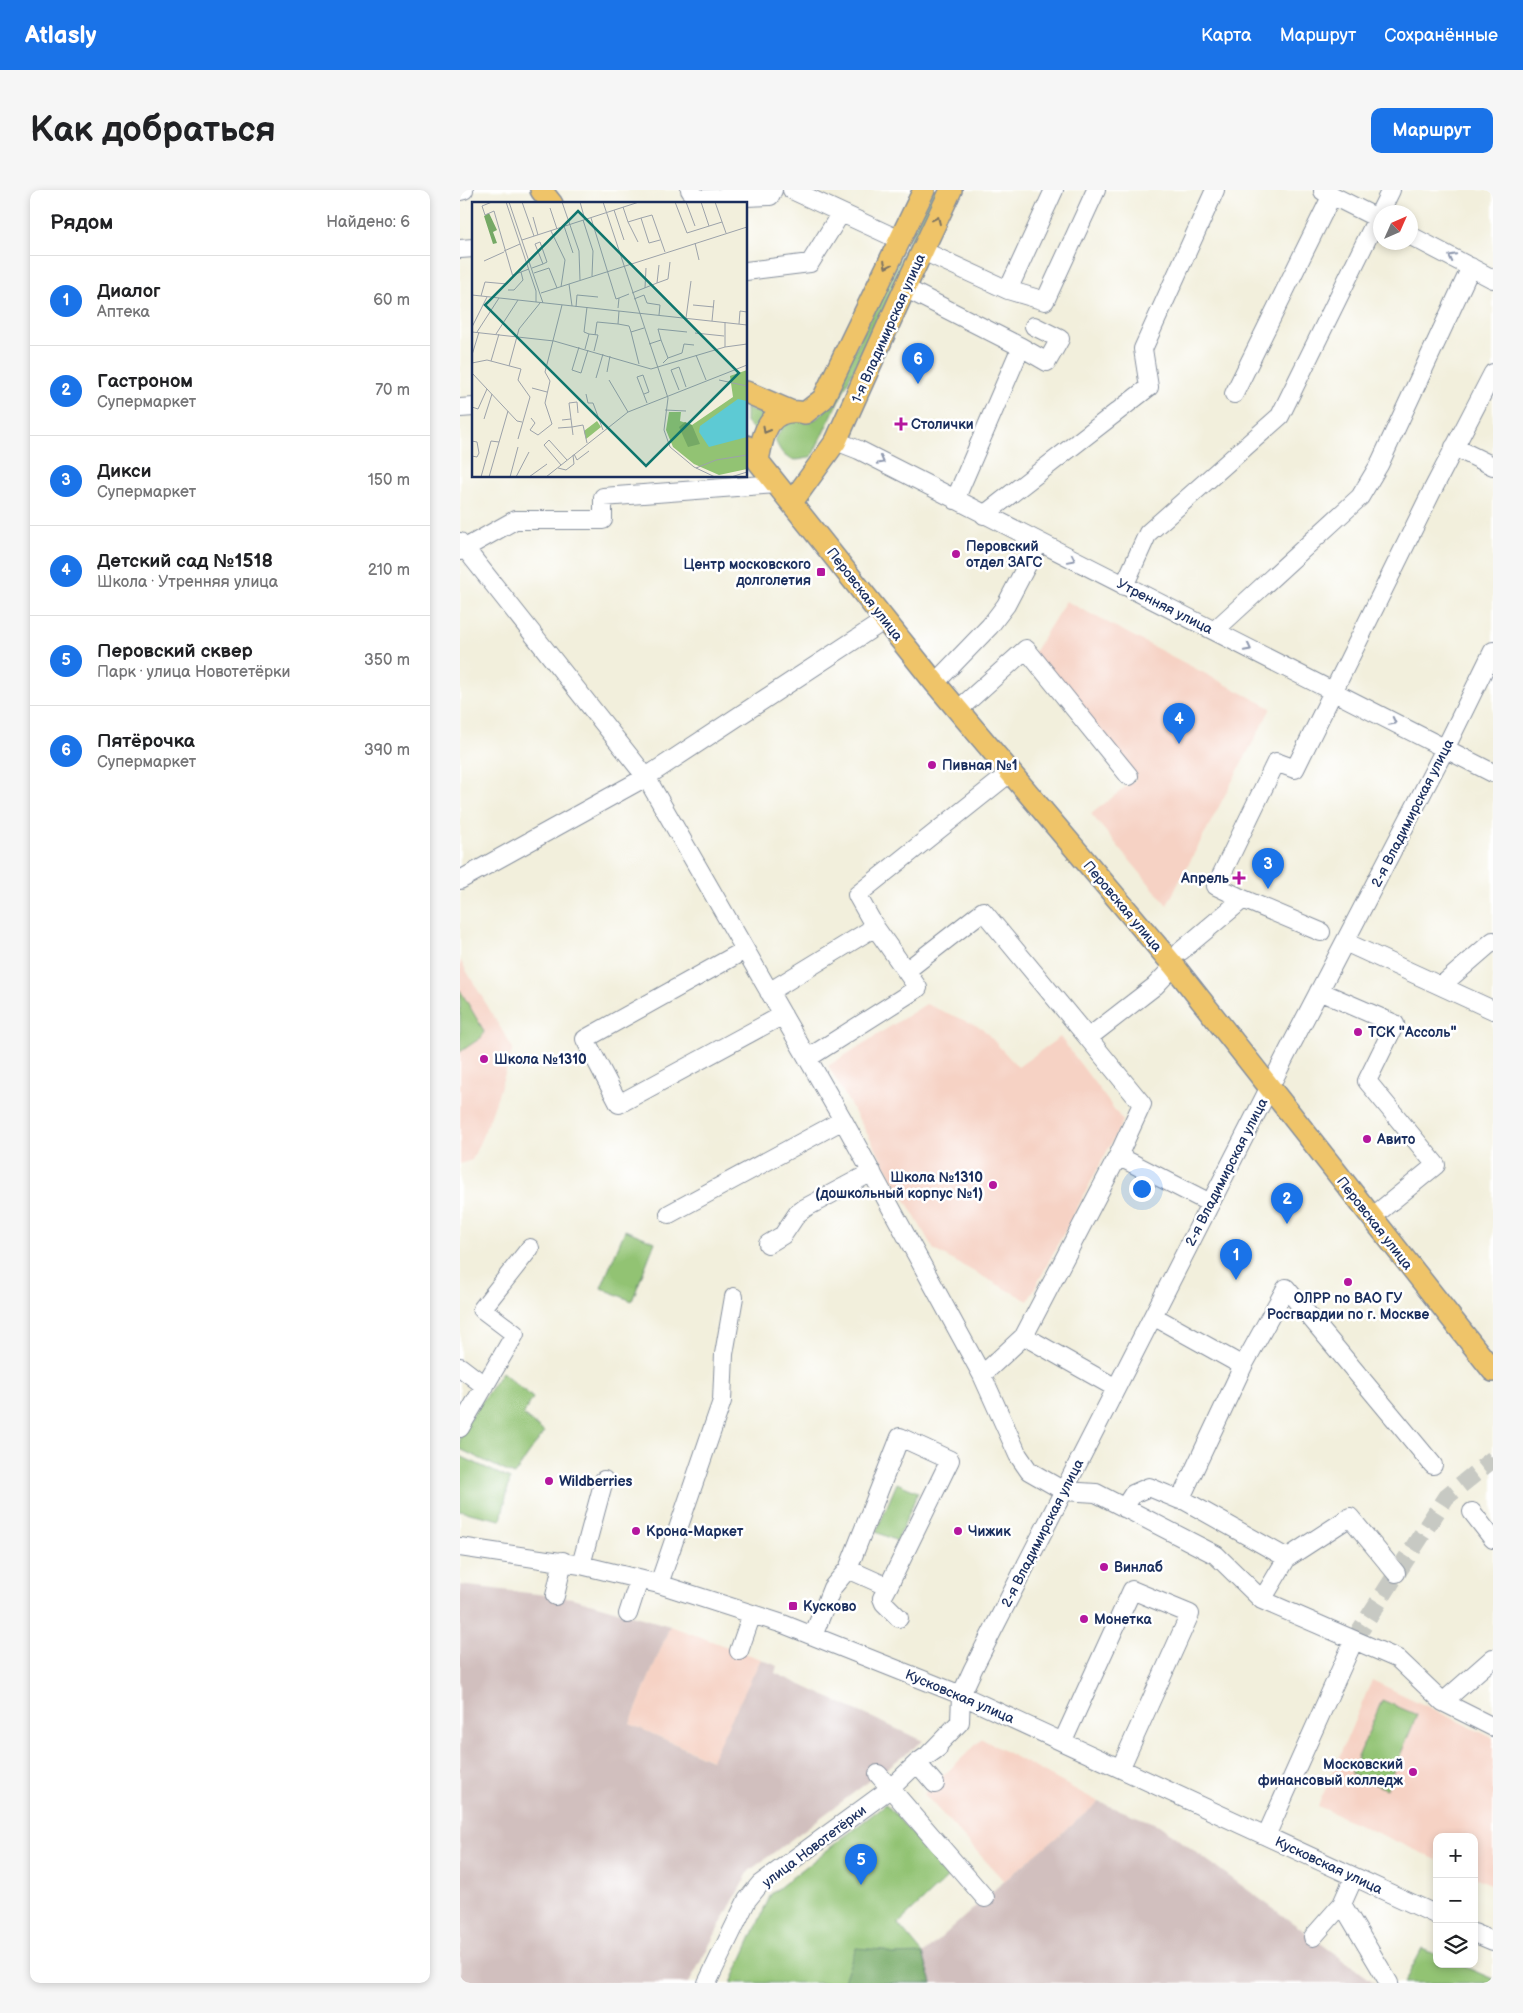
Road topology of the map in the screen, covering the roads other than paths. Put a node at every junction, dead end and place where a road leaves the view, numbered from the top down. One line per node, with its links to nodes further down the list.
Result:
1 (464, 190): 11 (street)
2 (541, 190): 14 (main road)
3 (773, 190): 13 (street)
4 (792, 190): 16 (street)
5 (924, 190): 19 (main road, 1-я Владимирская улица)
6 (951, 190): 21 (main road, 1-я Владимирская улица, one-way to 6)
7 (1054, 190): 26 (street)
8 (1096, 190): 26 (street)
9 (1215, 190): 42 (street)
10 (1391, 190): 15 (street)
11 (460, 192)
12 (1327, 193): 17 (street); 31 (street)
13 (695, 198)
14 (550, 202)
15 (1385, 205)
16 (841, 213): 19 (street); 23 (street)
17 (1373, 216)
18 (1373, 231): 45 (street)
19 (900, 240): 32 (main road, 1-я Владимирская улица, one-way to 32)
20 (1418, 240): 22 (street, one-way to 20)
21 (923, 251): 25 (main road, 1-я Владимирская улица); 26 (street)
22 (1471, 267): 24 (street); 47 (street)
23 (748, 270)
24 (1492, 275)
25 (905, 288): 28 (street); 33 (main road, 1-я Владимирская улица)
26 (1008, 290)
27 (1034, 326): 28 (street)
28 (1021, 347): 40 (street)
29 (1493, 373): 34 (street)
30 (748, 393): 32 (main road)
31 (1234, 394)
32 (790, 411): 36 (main road, 1-я Владимирская улица, one-way to 36)
33 (836, 442): 35 (main road, 1-я Владимирская улица); 40 (street, Утренняя улица, one-way to 40)
34 (1454, 447): 37 (street); 50 (street)
35 (822, 464): 36 (main road); 41 (main road, 1-я Владимирская улица)
36 (763, 466): 38 (street); 41 (main road, Перовская улица)
37 (1493, 466)
38 (748, 469)
39 (701, 478): 44 (street)
40 (955, 500): 42 (street, Утренняя улица)
41 (792, 502): 46 (main road, Перовская улица)
42 (984, 514): 43 (street, Утренняя улица)
43 (1039, 542): 45 (street, Утренняя улица, one-way to 45); 49 (street)
44 (462, 547): 56 (street)
45 (1124, 586): 47 (street, Утренняя улица)
46 (885, 620): 49 (main road, Перовская улица); 56 (street)
47 (1214, 631): 50 (street, Утренняя улица, one-way to 50)
48 (1493, 651): 52 (street, 2-я Владимирская улица)
49 (935, 683): 51 (main road, Перовская улица)
50 (1334, 692): 52 (street, Утренняя улица, one-way to 52); 58 (street)
51 (958, 710): 53 (main road, Перовская улица); 55 (street)
52 (1445, 749): 54 (street, Утренняя улица); 62 (street, 2-я Владимирская улица)
53 (1011, 772): 59 (street); 64 (main road, Перовская улица)
54 (1493, 773)
55 (1129, 776)
56 (646, 777): 57 (street); 63 (street)
57 (460, 880)
58 (1243, 899): 60 (street); 64 (street)
59 (876, 927): 65 (street); 68 (street)
60 (1321, 932)
61 (1493, 941): 66 (street)
62 (1345, 942): 66 (street); 67 (street, 2-я Владимирская улица)
63 (745, 950): 68 (street); 70 (street)
64 (1177, 958): 71 (street); 73 (main road, Перовская улица)
65 (906, 971): 71 (street); 72 (street)
66 (1440, 986): 69 (street)
67 (1319, 991): 73 (street, 2-я Владимирская улица); 79 (street)
68 (769, 992): 70 (street)
69 (1493, 1010)
70 (783, 1015): 72 (street)
71 (1088, 1038): 75 (street)
72 (808, 1058): 74 (street)
73 (1269, 1087): 77 (street, 2-я Владимирская улица); 79 (main road, Перовская улица)
74 (843, 1120): 76 (street); 78 (street)
75 (1118, 1156): 77 (street); 84 (street)
76 (872, 1172): 80 (street); 88 (street)
77 (1210, 1203): 83 (street, 2-я Владимирская улица)
78 (669, 1214)
79 (1371, 1218): 87 (main road, Перовская улица)
80 (768, 1244)
81 (530, 1248): 89 (street)
82 (734, 1297): 106 (street)
83 (1153, 1316): 85 (street); 90 (street, 2-я Владимирская улица)
84 (1024, 1336): 88 (street); 90 (street)
85 (1243, 1366): 92 (street); 95 (street)
86 (460, 1367): 89 (street)
87 (1493, 1371)
88 (982, 1375): 94 (street)
89 (485, 1386): 91 (street)
90 (1116, 1388): 94 (street, 2-я Владимирская улица)
91 (460, 1428)
92 (1433, 1465)
93 (604, 1480): 102 (street)
94 (1064, 1492): 96 (street); 117 (street, 2-я Владимирская улица)
95 (1180, 1498): 96 (street); 100 (street)
96 (1124, 1508): 109 (street)
97 (1472, 1512): 98 (street)
98 (1493, 1539)
99 (460, 1547): 101 (street, Кусковская улица)
100 (1286, 1558): 104 (street); 109 (street)
101 (563, 1561): 102 (street, Кусковская улица); 108 (street)
102 (581, 1565): 105 (street, Кусковская улица)
103 (848, 1569): 107 (street); 107 (street); 113 (street)
104 (1396, 1573)
105 (639, 1580): 106 (street, Кусковская улица); 110 (street)
106 (660, 1584): 111 (street, Кусковская улица)
107 (888, 1587): 112 (street)
108 (555, 1596)
109 (1262, 1600): 114 (street)
110 (628, 1614)
111 (752, 1614): 113 (street, Кусковская улица); 115 (street)
112 (899, 1618)
113 (813, 1636): 117 (street, Кусковская улица)
114 (1354, 1640): 118 (street); 126 (street)
115 (738, 1651)
116 (1493, 1657): 118 (street)
117 (961, 1695): 120 (street, Кусковская улица); 121 (street, улица Новотетёрки)
118 (1443, 1702): 119 (street)
119 (1493, 1727)
120 (1063, 1740): 122 (street, Кусковская улица); 122 (street)
121 (923, 1758): 124 (street); 125 (street, улица Новотетёрки)
122 (1120, 1767): 126 (street, Кусковская улица)
123 (878, 1774): 125 (street)
124 (935, 1784)
125 (891, 1788): 128 (street); 134 (street, улица Новотетёрки)
126 (1266, 1836): 127 (street, Кусковская улица)
127 (1354, 1877): 129 (street); 130 (street, Кусковская улица)
128 (985, 1898)
129 (1342, 1904): 132 (street); 135 (street)
130 (1433, 1913)
131 (1478, 1934): 133 (street)
132 (1313, 1937)
133 (1493, 1941)
134 (707, 1983)
135 (1389, 1983)

